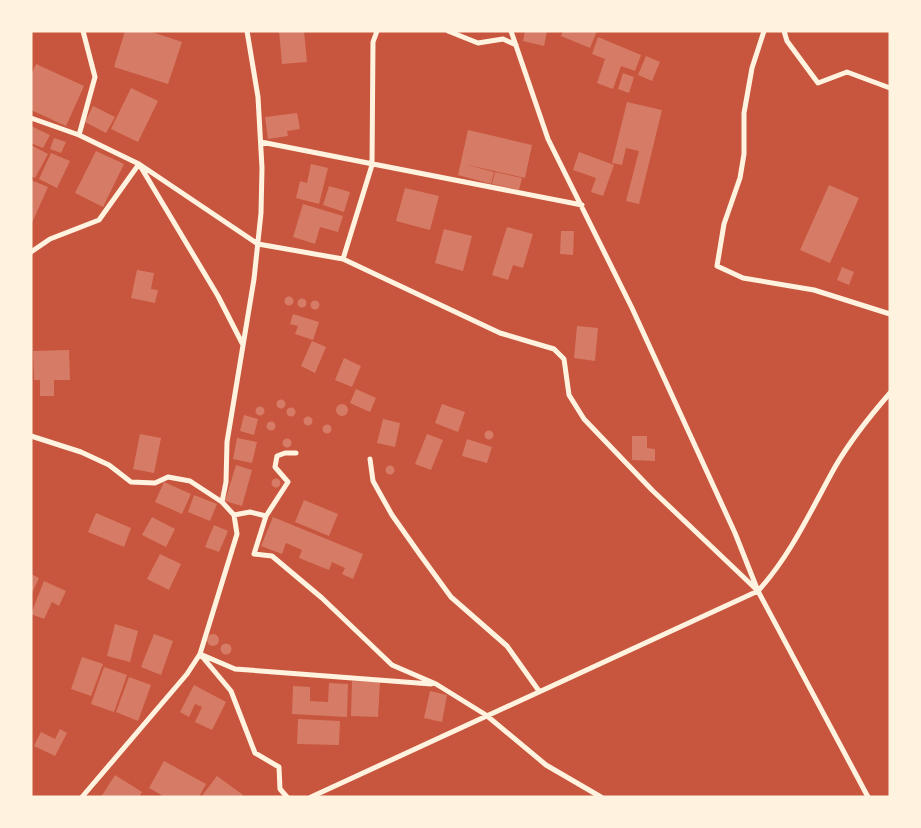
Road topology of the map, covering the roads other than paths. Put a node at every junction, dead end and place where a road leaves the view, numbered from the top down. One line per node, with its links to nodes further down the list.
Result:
1 (83, 31): 11 (street)
2 (247, 31): 12 (street)
3 (378, 31): 14 (street)
4 (448, 31): 8 (street)
5 (511, 31): 8 (street)
6 (764, 31): 19 (street)
7 (784, 31): 9 (street)
8 (516, 45): 15 (street)
9 (890, 88)
10 (31, 118): 11 (street)
11 (79, 135): 13 (street)
12 (261, 142): 14 (street); 16 (street)
13 (139, 164): 16 (street); 17 (street); 20 (street)
14 (372, 165): 15 (street); 18 (street)
15 (582, 206): 28 (street)
16 (258, 244): 18 (street); 20 (street)
17 (31, 252)
18 (343, 258): 28 (street)
19 (890, 314)
20 (242, 343): 25 (street)
21 (890, 393): 28 (street)
22 (31, 436): 25 (street)
23 (296, 453): 27 (street)
24 (370, 459): 31 (street)
25 (222, 502): 26 (street)
26 (234, 515): 27 (street); 29 (street)
27 (266, 516): 30 (street)
28 (758, 591): 31 (street); 37 (street)
29 (200, 654): 30 (street); 33 (street); 34 (street)
30 (436, 684): 32 (street)
31 (539, 690): 32 (street)
32 (486, 715): 35 (street); 36 (street)
33 (82, 797)
34 (287, 797)
35 (311, 797)
36 (601, 797)
37 (868, 797)

